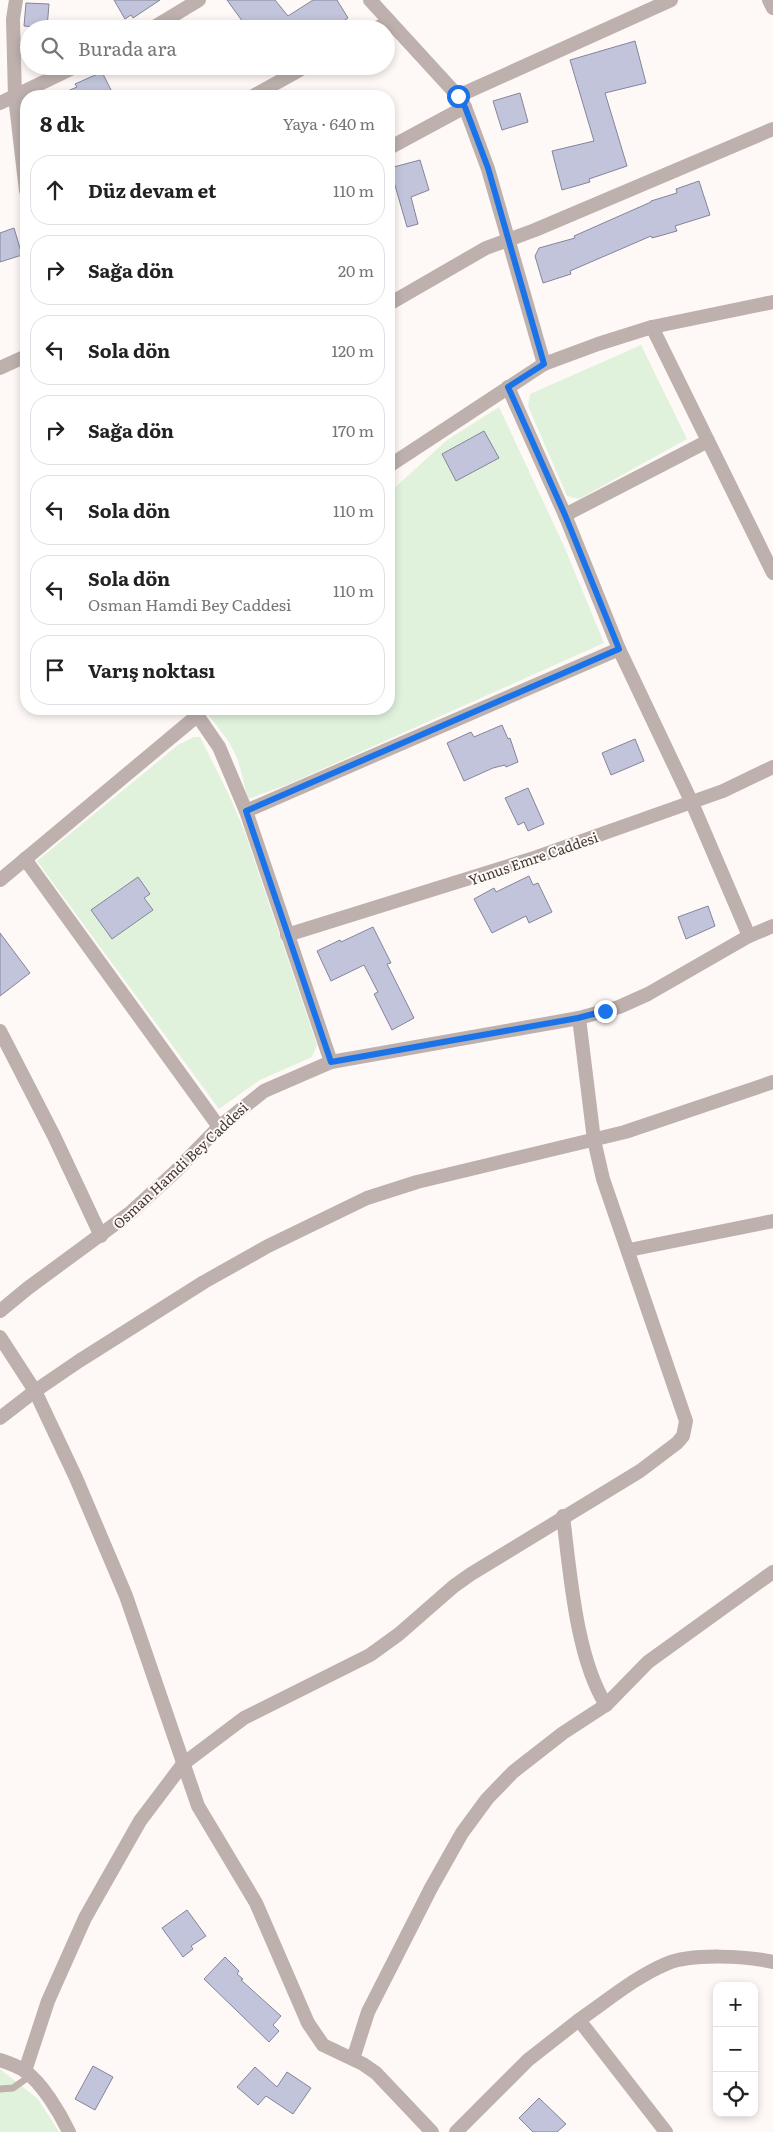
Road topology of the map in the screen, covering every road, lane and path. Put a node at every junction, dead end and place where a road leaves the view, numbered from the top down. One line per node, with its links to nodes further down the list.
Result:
1 (16, 0): 15 (street)
2 (198, 0): 7 (street)
3 (370, 0): 8 (street)
4 (671, 0): 16 (street)
5 (768, 0): 6 (street)
6 (773, 8)
7 (166, 20)
8 (388, 20)
9 (395, 28): 16 (street)
10 (58, 75): 12 (street)
11 (292, 75): 13 (street)
12 (27, 90)
13 (264, 90)
14 (20, 94): 15 (street)
15 (15, 96): 17 (street); 19 (street)
16 (462, 101): 20 (street); 21 (street)
17 (0, 104)
18 (773, 129): 21 (street)
19 (20, 139)
20 (395, 144)
21 (508, 240): 22 (street); 26 (street)
22 (395, 300)
23 (773, 302): 24 (street)
24 (652, 328): 26 (street); 29 (street)
25 (20, 359): 27 (street)
26 (544, 364): 28 (street)
27 (0, 368)
28 (508, 387): 30 (street); 31 (street)
29 (708, 441): 31 (street); 32 (street)
30 (395, 462)
31 (565, 515): 33 (street)
32 (773, 573)
33 (619, 649): 37 (street); 38 (street)
34 (192, 715): 39 (street)
35 (197, 715): 38 (street)
36 (773, 767): 37 (street, Yunus Emre Caddesi)
37 (692, 803): 42 (street, Yunus Emre Caddesi); 43 (street)
38 (246, 811): 42 (street)
39 (25, 859): 40 (street); 48 (street)
40 (0, 880)
41 (773, 926): 43 (street, Osman Hamdi Bey Caddesi)
42 (287, 935): 46 (street)
43 (749, 936): 44 (street, Osman Hamdi Bey Caddesi)
44 (578, 1018): 46 (street, Osman Hamdi Bey Caddesi); 49 (street)
45 (0, 1031): 51 (street)
46 (331, 1062): 48 (street, Osman Hamdi Bey Caddesi)
47 (773, 1082): 49 (street)
48 (219, 1127): 51 (street, Osman Hamdi Bey Caddesi)
49 (594, 1140): 52 (street); 55 (street)
50 (773, 1221): 52 (street)
51 (101, 1236): 53 (street, Osman Hamdi Bey Caddesi)
52 (629, 1250): 57 (street)
53 (0, 1311)
54 (0, 1337): 55 (street)
55 (35, 1391): 56 (street); 60 (street)
56 (0, 1418)
57 (563, 1516): 59 (street); 60 (street)
58 (773, 1572): 59 (street)
59 (606, 1705): 63 (street)
60 (183, 1764): 63 (street); 65 (street)
61 (773, 1962): 62 (street)
62 (579, 2020): 69 (street); 70 (street)
63 (353, 2059): 68 (street)
64 (0, 2060): 65 (street)
65 (28, 2073): 66 (lane); 67 (street)
66 (0, 2089)
67 (70, 2132)
68 (432, 2132)
69 (456, 2132)
70 (666, 2132)

